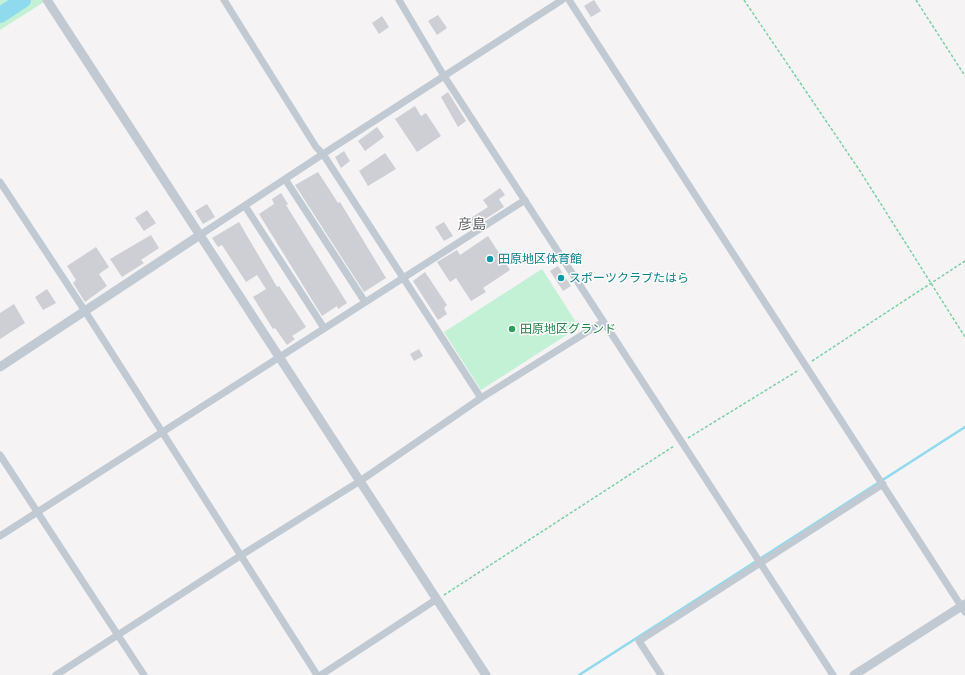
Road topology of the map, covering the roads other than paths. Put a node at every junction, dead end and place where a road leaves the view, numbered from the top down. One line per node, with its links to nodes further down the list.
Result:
1 (224, 0): 7 (street)
2 (399, 0): 6 (street)
3 (562, 0): 6 (street)
4 (569, 0): 24 (street)
5 (48, 1): 12 (street)
6 (444, 76): 7 (street); 10 (street)
7 (323, 154): 8 (street); 13 (street)
8 (285, 179): 11 (street); 14 (street)
9 (0, 182): 15 (street)
10 (525, 200): 13 (street); 16 (street)
11 (245, 206): 12 (street); 17 (street)
12 (200, 235): 15 (street); 18 (street)
13 (404, 277): 14 (street); 20 (street)
14 (365, 302): 17 (street)
15 (85, 311): 19 (street); 21 (street)
16 (603, 322): 20 (street); 28 (street)
17 (324, 328): 18 (street)
18 (279, 356): 21 (street); 23 (street)
19 (0, 367)
20 (481, 398): 23 (street)
21 (162, 433): 25 (street); 27 (street)
22 (0, 455): 25 (street)
23 (360, 481): 27 (street); 29 (street)
24 (881, 481): 28 (street); 30 (street)
25 (36, 512): 26 (street); 31 (street)
26 (0, 536)
27 (240, 556): 31 (street); 34 (street)
28 (759, 560): 37 (street); 38 (street)
29 (437, 599): 35 (street); 36 (street)
30 (964, 607): 39 (street)
31 (118, 634): 32 (street); 33 (street)
32 (56, 675)
33 (144, 675)
34 (317, 675)
35 (321, 675)
36 (486, 675)
37 (661, 675)
38 (833, 675)
39 (854, 675)

